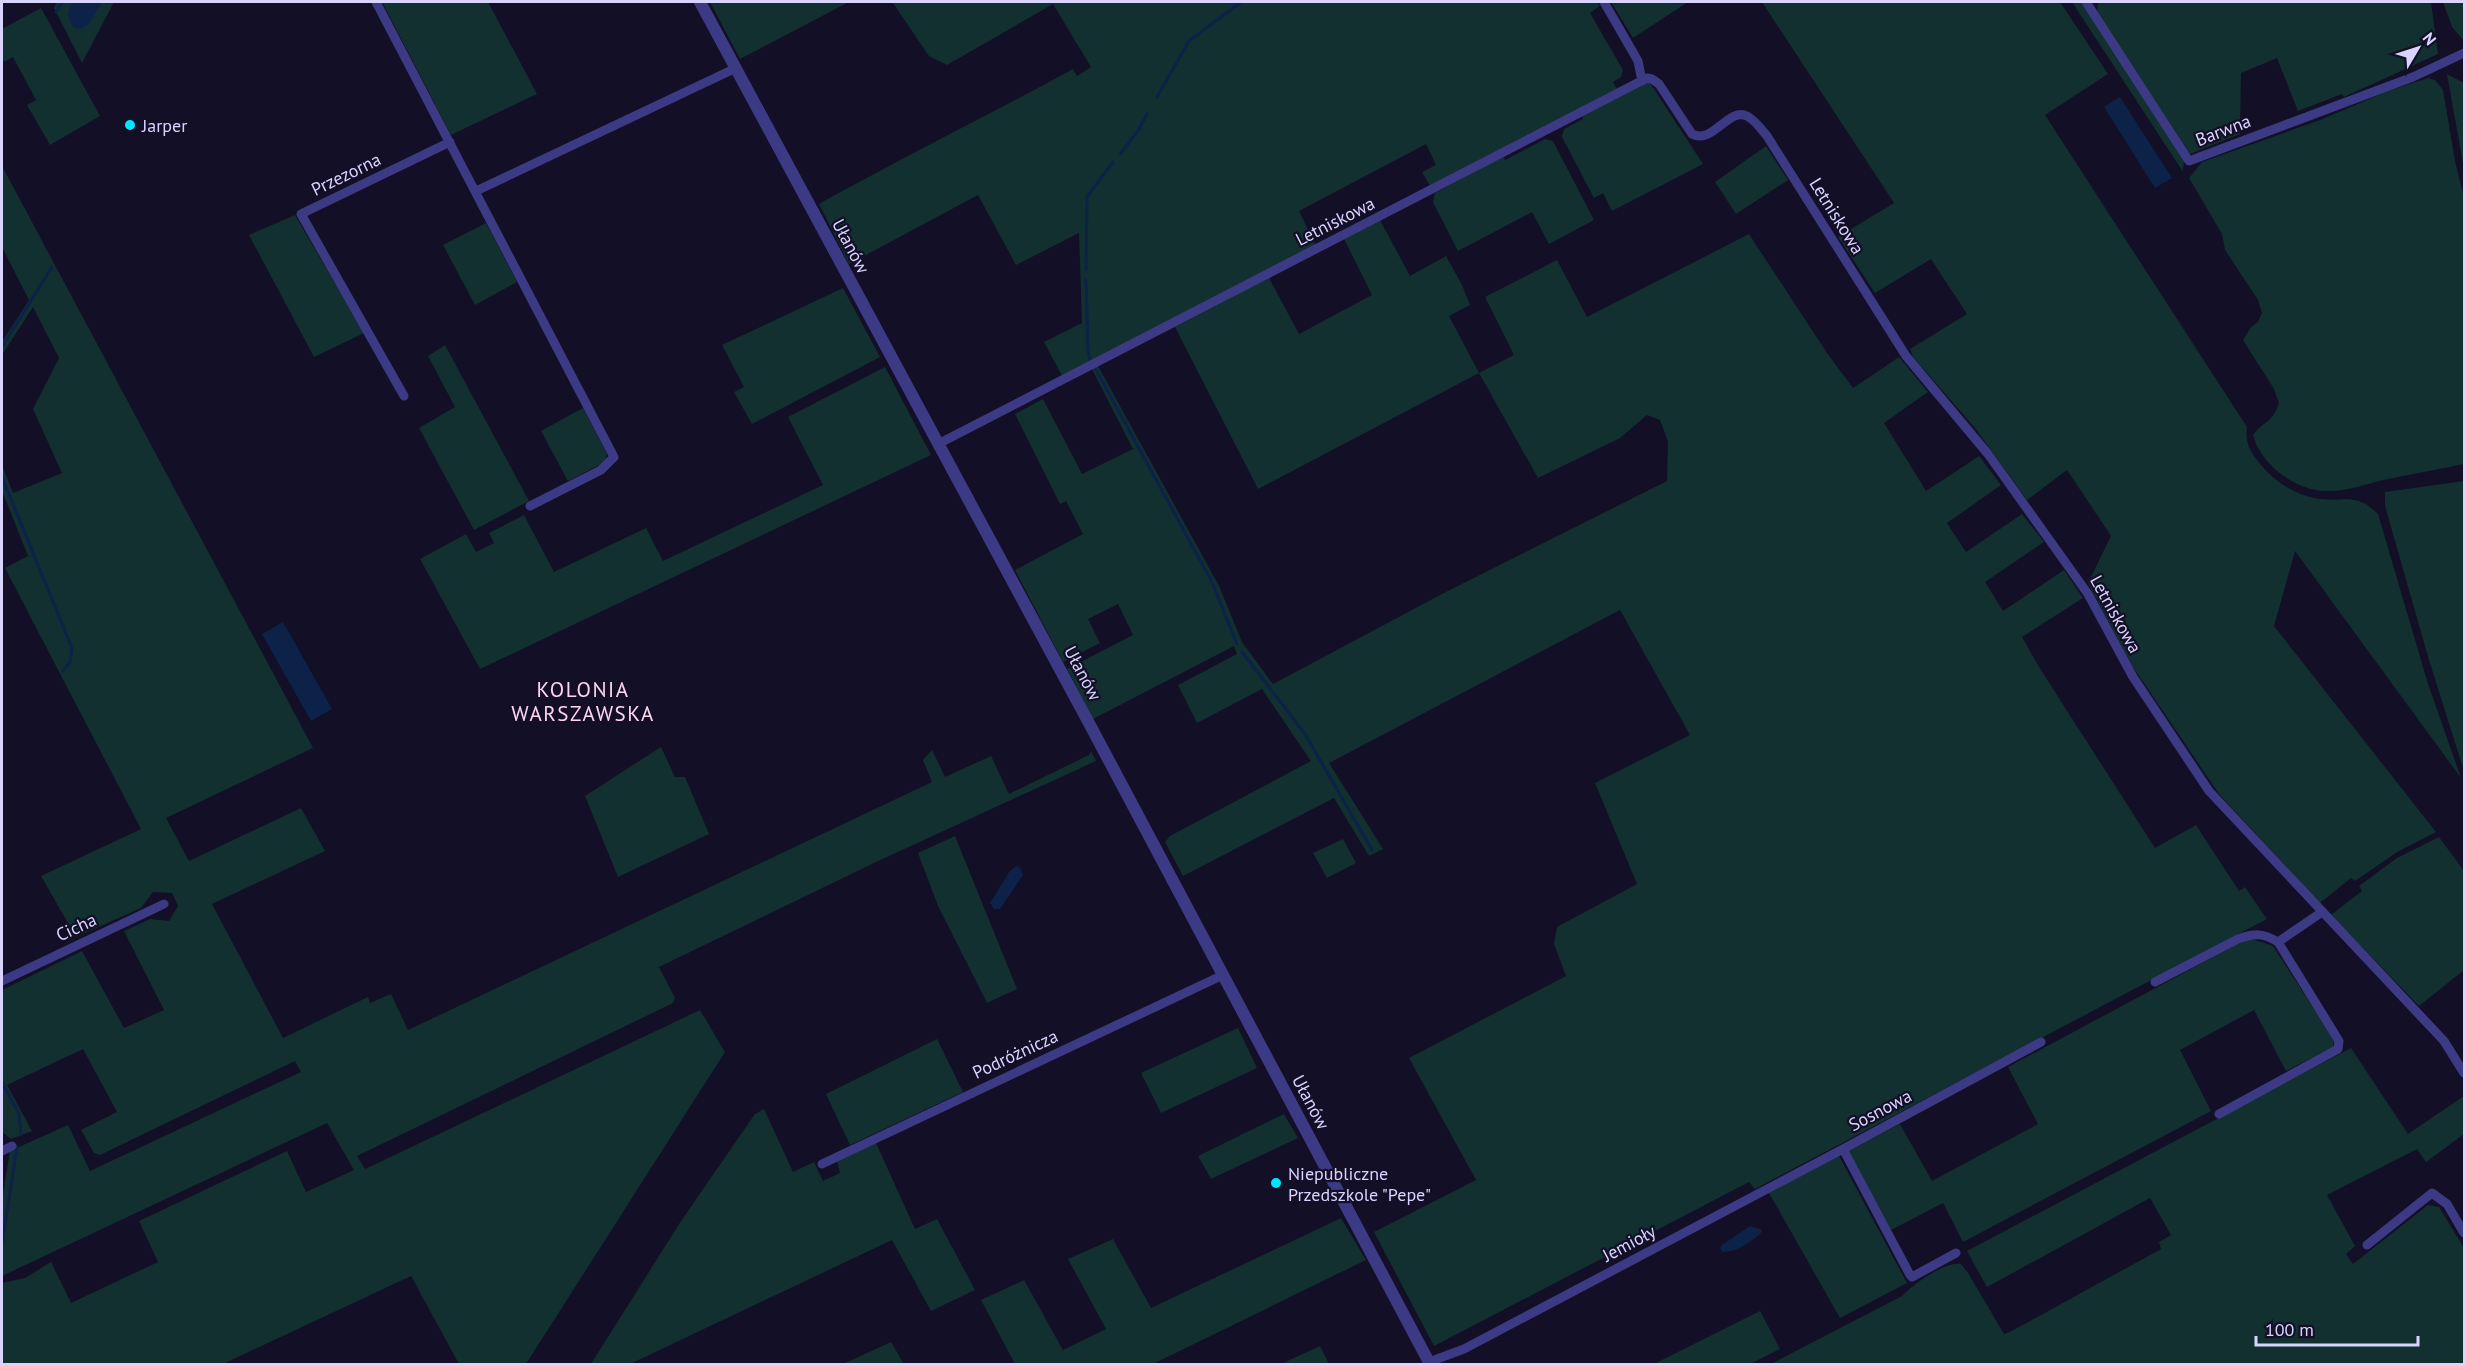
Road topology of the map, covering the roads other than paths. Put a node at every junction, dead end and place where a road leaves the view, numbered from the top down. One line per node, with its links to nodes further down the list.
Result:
1 (376, 2): 8 (street)
2 (700, 2): 6 (street, Ułanów)
3 (1604, 2): 7 (street)
4 (2086, 2): 5 (street, Barwna)
5 (2464, 54)
6 (736, 69): 9 (street); 11 (street, Ułanów)
7 (1642, 81): 11 (street, Letniskowa); 14 (street, Letniskowa)
8 (450, 142): 9 (street); 10 (street, Przezorna)
9 (476, 191): 12 (street)
10 (404, 396)
11 (938, 444): 16 (street, Ułanów)
12 (530, 506)
13 (164, 904): 17 (street, Cicha)
14 (2322, 912): 15 (street); 20 (street, Letniskowa)
15 (2278, 942): 18 (street); 21 (street)
16 (1223, 975): 25 (street, Podróżnicza); 29 (street, Ułanów)
17 (2, 981)
18 (2155, 982)
19 (2041, 1042): 23 (street, Sosnowa)
20 (2464, 1073)
21 (2219, 1114)
22 (12, 1146): 24 (street)
23 (1843, 1149): 28 (street, Sosnowa); 29 (street, Jemioły)
24 (2, 1151)
25 (822, 1164)
26 (2464, 1233): 27 (street)
27 (2367, 1245)
28 (1956, 1253)
29 (1429, 1364)

